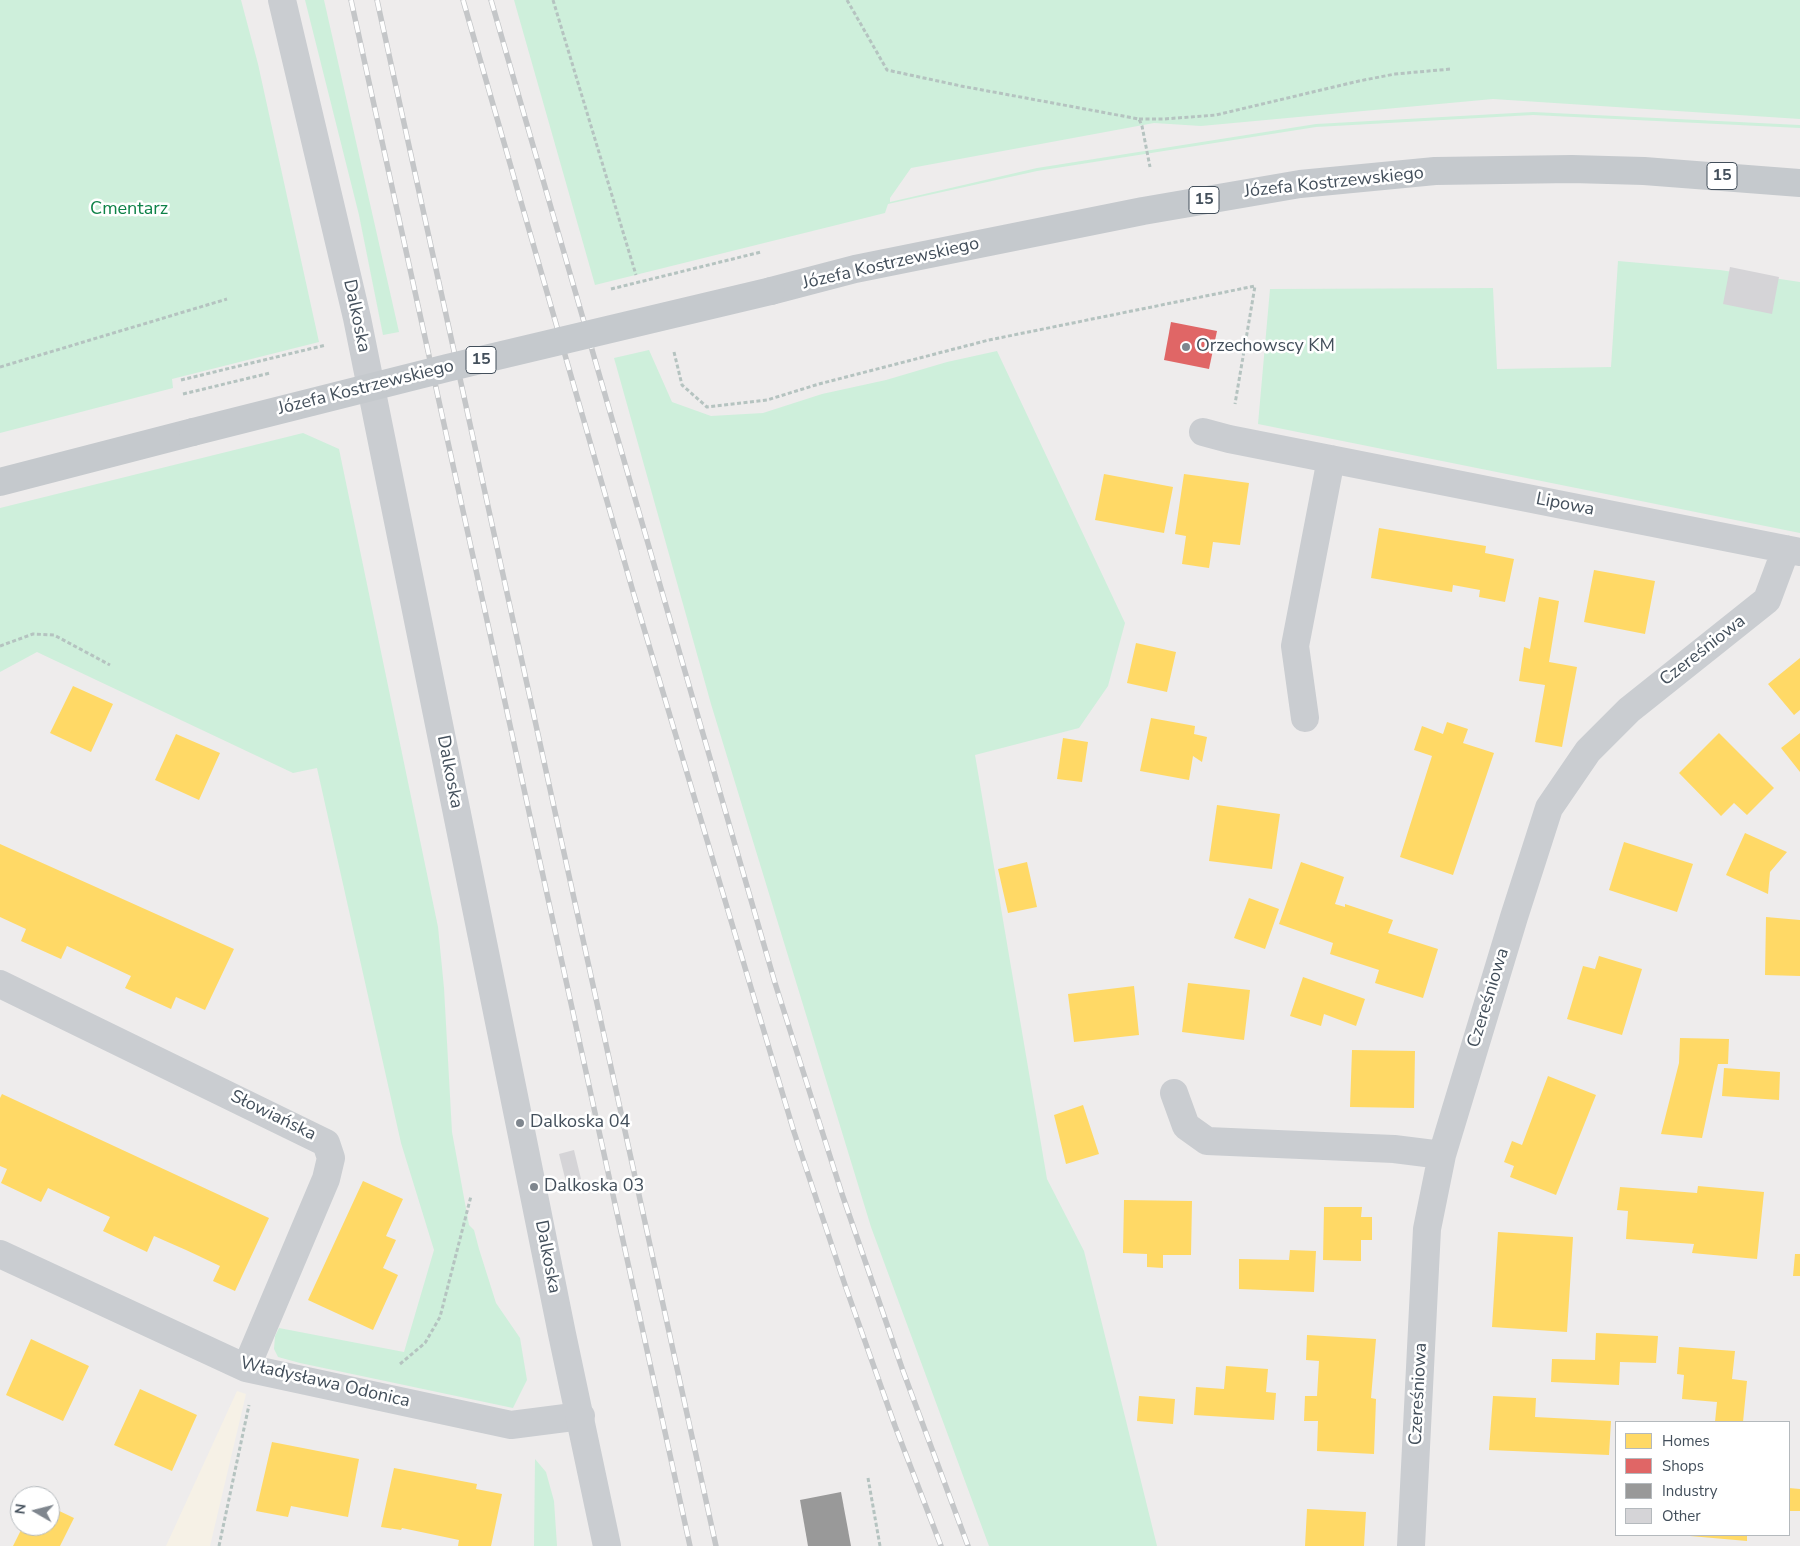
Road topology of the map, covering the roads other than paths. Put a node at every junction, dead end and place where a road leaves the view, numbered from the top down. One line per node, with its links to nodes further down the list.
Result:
1 (282, 0): 13 (street, Dalkoska)
2 (1800, 183): 5 (main road, Józefa Kostrzewskiego / 15, bridge)
3 (1203, 432): 4 (street, Lipowa)
4 (1331, 459): 6 (street, Lipowa); 7 (street)
5 (0, 482)
6 (1793, 550): 10 (street, Czereśniowa)
7 (1306, 718)
8 (0, 984): 12 (street, Słowiańska)
9 (1174, 1093): 10 (street)
10 (1442, 1155): 15 (street, Czereśniowa)
11 (0, 1254): 12 (street, Władysława Odonica)
12 (246, 1368): 13 (street, Władysława Odonica)
13 (581, 1416): 14 (street, Dalkoska)
14 (607, 1546)
15 (1411, 1546)

